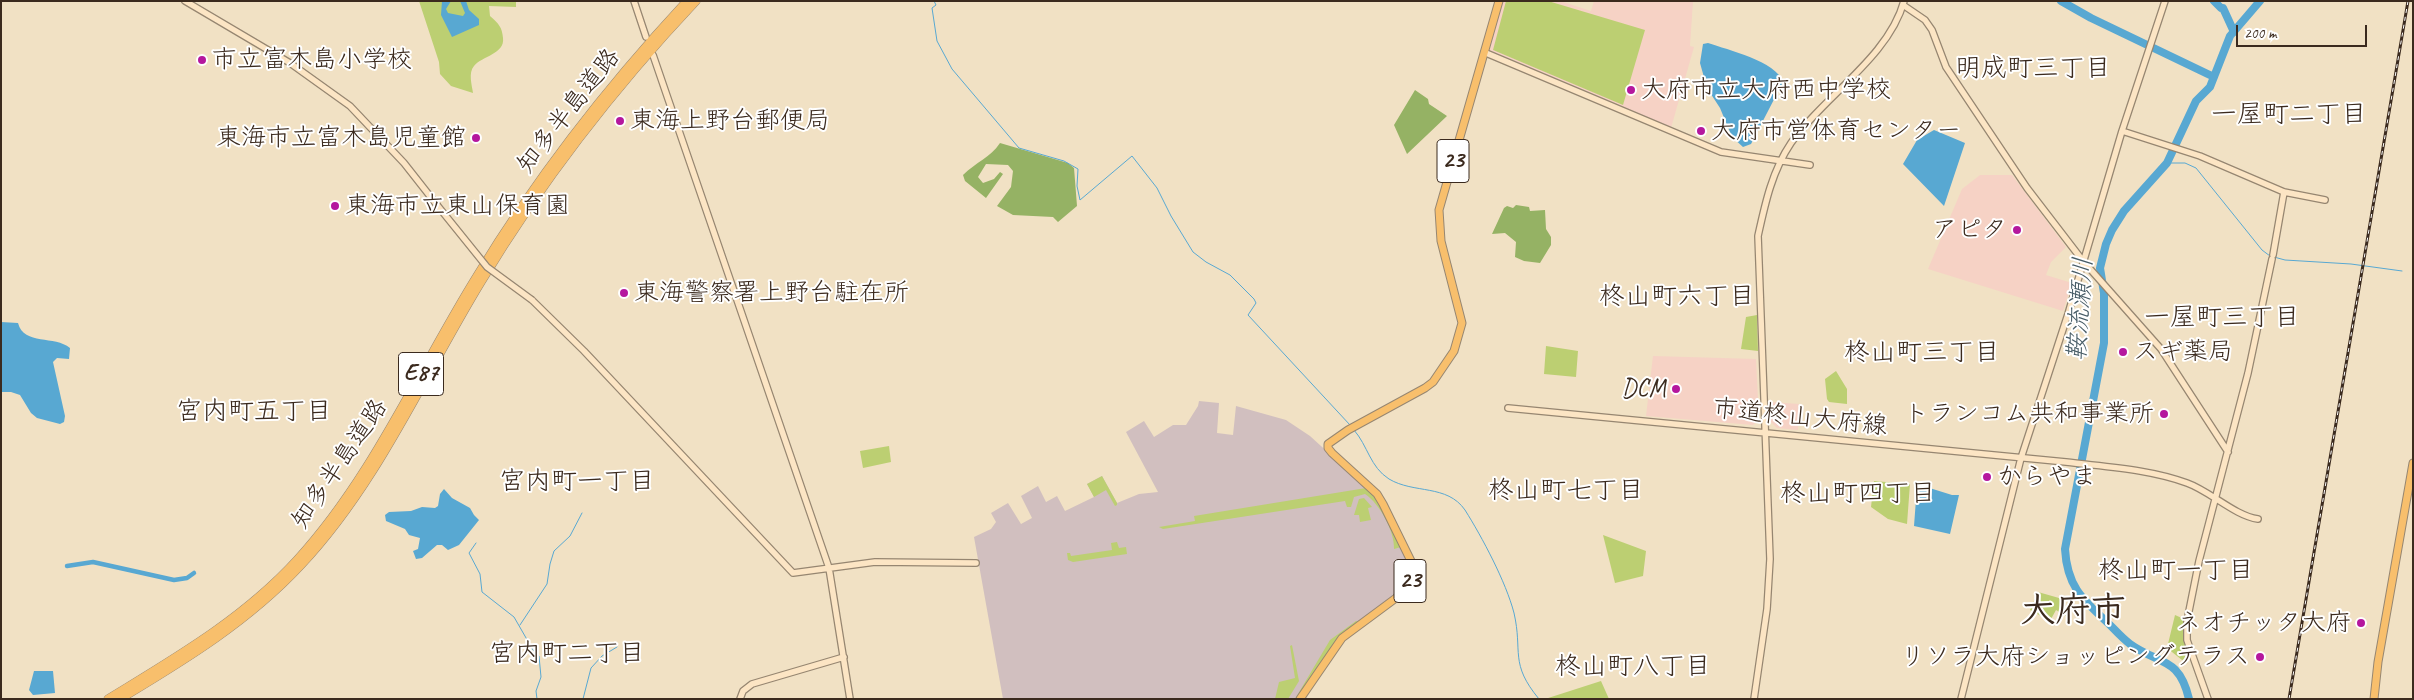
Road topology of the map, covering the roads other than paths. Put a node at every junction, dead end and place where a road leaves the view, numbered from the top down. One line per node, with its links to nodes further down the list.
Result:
1 (185, 1): 25 (street, bridge)
2 (634, 1): 8 (street)
3 (687, 1): 27 (highway, 知多半島道路 / E87)
4 (696, 1): 28 (highway, 知多半島道路 / E87)
5 (1499, 1): 9 (main road, 23)
6 (2165, 1): 11 (street)
7 (1903, 3): 12 (street); 16 (street)
8 (646, 37)
9 (1486, 53): 12 (street); 31 (main road, 23)
10 (653, 55): 25 (street)
11 (2122, 131): 14 (street); 16 (street)
12 (1781, 161): 13 (street); 18 (street)
13 (1810, 165)
14 (2284, 192): 15 (street); 19 (street)
15 (2324, 200)
16 (2083, 261): 19 (street); 20 (street)
17 (1508, 408): 18 (street, 市道柊山大府線)
18 (1765, 432): 20 (street, 市道柊山大府線); 32 (street)
19 (2228, 452): 22 (street)
20 (2021, 458): 22 (street, 市道柊山大府線); 33 (street)
21 (2413, 463): 35 (main road)
22 (2216, 496): 23 (street, 市道柊山大府線); 34 (street)
23 (2258, 519)
24 (976, 564): 25 (street)
25 (829, 568): 26 (street)
26 (844, 657): 29 (street); 30 (street)
27 (108, 699)
28 (120, 699)
29 (740, 699)
30 (850, 699)
31 (1300, 699)
32 (1754, 699)
33 (1961, 699)
34 (2208, 699)
35 (2374, 699)

